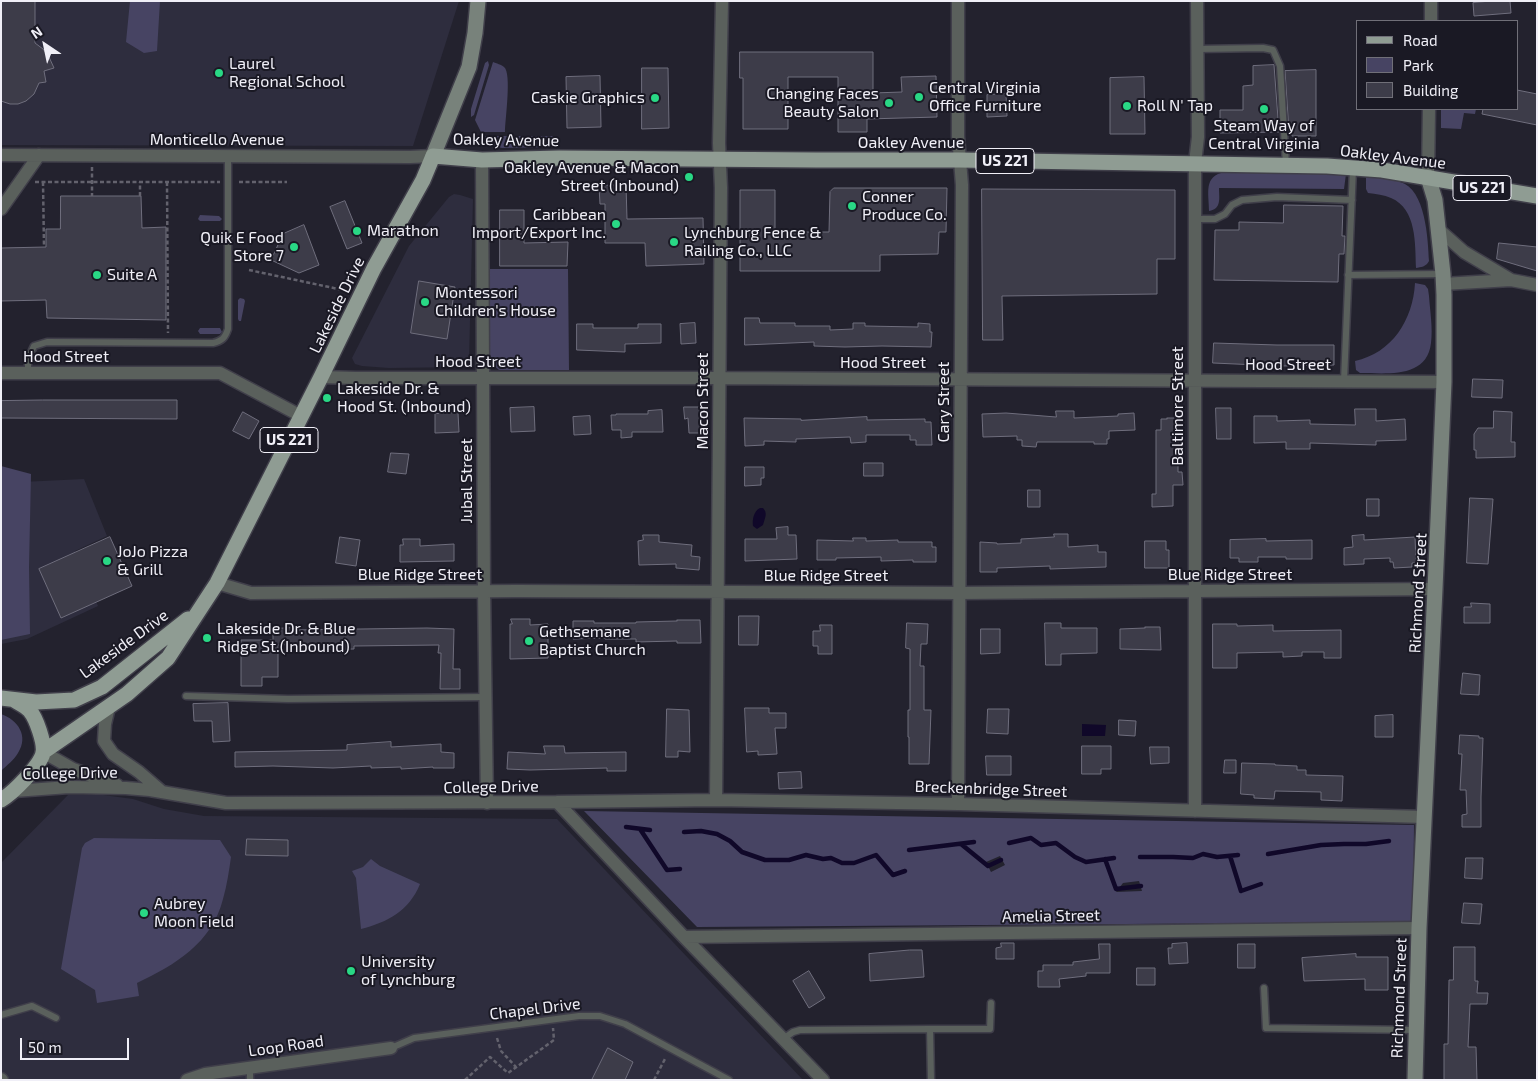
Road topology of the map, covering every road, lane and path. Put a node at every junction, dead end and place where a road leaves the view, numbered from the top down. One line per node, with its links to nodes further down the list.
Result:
1 (478, 1): 13 (street, Lakeside Drive)
2 (722, 1): 15 (street, Macon Street)
3 (958, 1): 16 (street, Cary Street)
4 (1197, 1): 7 (street, Baltimore Street)
5 (1431, 1): 6 (street)
6 (1431, 20)
7 (1197, 49): 17 (street, Baltimore Street); 18 (lane)
8 (1429, 110): 20 (street, Richmond Street)
9 (1, 155): 10 (street, Monticello Avenue)
10 (39, 155): 11 (street, Monticello Avenue); 21 (street)
11 (92, 155): 12 (street, Monticello Avenue); 23 (path)
12 (228, 156): 13 (street, Monticello Avenue); 45 (lane)
13 (433, 156): 14 (main road, Oakley Avenue / US 221); 46 (main road, Lakeside Drive / US 221)
14 (482, 160): 15 (main road, Oakley Avenue / US 221); 47 (street, Jubal Street)
15 (720, 160): 16 (main road, Oakley Avenue / US 221); 48 (street, Macon Street)
16 (959, 160): 17 (main road, Oakley Avenue / US 221); 49 (street, Cary Street)
17 (1194, 163): 18 (main road, Oakley Avenue / US 221); 34 (street, Baltimore Street)
18 (1286, 165): 19 (main road, Oakley Avenue / US 221)
19 (1353, 168): 20 (main road, Oakley Avenue / US 221); 32 (lane)
20 (1428, 177): 31 (main road, Oakley Avenue / US 221); 35 (street, Richmond Street)
21 (20, 182): 22 (path); 33 (street)
22 (43, 182): 23 (path); 36 (path)
23 (93, 182): 24 (path); 29 (path)
24 (140, 182): 25 (path); 30 (path)
25 (167, 182): 26 (path); 43 (path)
26 (221, 182)
27 (240, 182): 28 (path)
28 (287, 182)
29 (92, 196)
30 (140, 196)
31 (1537, 196)
32 (1352, 200): 34 (lane); 38 (lane)
33 (1, 209)
34 (1194, 219): 50 (street, Baltimore Street)
35 (1438, 228): 39 (street, Richmond Street); 40 (street)
36 (44, 247)
37 (249, 270): 42 (path)
38 (1348, 275): 39 (lane); 51 (lane)
39 (1443, 279): 40 (street); 52 (street, Richmond Street)
40 (1511, 280): 41 (street)
41 (1537, 285)
42 (343, 290)
43 (168, 335)
44 (1, 373): 45 (street, Hood Street)
45 (28, 373): 53 (street, Hood Street)
46 (321, 376): 47 (street, Hood Street); 53 (main road, Lakeside Drive / US 221)
47 (484, 378): 48 (street, Hood Street); 58 (street, Jubal Street)
48 (718, 378): 49 (street, Hood Street); 60 (street, Macon Street)
49 (961, 379): 50 (street, Hood Street); 61 (street, Cary Street)
50 (1195, 381): 51 (street, Hood Street); 59 (street, Baltimore Street)
51 (1344, 381): 52 (street, Hood Street)
52 (1444, 382): 57 (street, Richmond Street)
53 (301, 416): 56 (main road, Lakeside Drive / US 221)
54 (127, 551): 55 (path)
55 (118, 555)
56 (217, 583): 58 (street, Blue Ridge Street); 62 (main road, Lakeside Drive / US 221)
57 (1436, 589): 59 (street, Blue Ridge Street); 76 (street, Richmond Street)
58 (484, 591): 60 (street, Blue Ridge Street); 64 (street, Jubal Street)
59 (1195, 591): 61 (street, Blue Ridge Street); 75 (street, Baltimore Street)
60 (719, 592): 61 (street, Blue Ridge Street); 71 (street, Macon Street)
61 (959, 594): 74 (street, Cary Street)
62 (197, 612): 65 (main road, Lakeside Drive); 66 (main road, Lakeside Drive / US 221)
63 (186, 696): 64 (lane)
64 (485, 697): 73 (street, Jubal Street)
65 (6, 698): 67 (main road)
66 (109, 707): 67 (main road, Lakeside Drive / US 221); 69 (street, College Drive)
67 (43, 752): 68 (street, College Drive); 70 (main road)
68 (126, 788): 69 (street, College Drive); 70 (street, College Drive)
69 (163, 792): 73 (street, College Drive)
70 (5, 798)
71 (716, 800): 72 (street, Breckenbridge Street); 74 (street, Breckenbridge Street)
72 (557, 802): 73 (street, College Drive); 78 (street, College Drive)
73 (487, 803)
74 (958, 804): 75 (street, Breckenbridge Street)
75 (1195, 811): 76 (street, Breckenbridge Street)
76 (1424, 817): 77 (street, Richmond Street)
77 (1419, 928): 78 (street, Amelia Street); 86 (street, Richmond Street)
78 (684, 937): 87 (street, College Drive)
79 (1264, 988): 86 (lane)
80 (992, 1003): 85 (lane)
81 (1, 1015): 82 (lane)
82 (56, 1018)
83 (552, 1020): 84 (lane, Chapel Drive); 89 (lane, Chapel Drive); 90 (path)
84 (496, 1027): 88 (lane, Chapel Drive); 90 (path)
85 (930, 1029): 87 (lane); 97 (lane)
86 (1416, 1030): 98 (street, Richmond Street)
87 (783, 1038): 96 (street, College Drive)
88 (391, 1048): 91 (street, Loop Road)
89 (671, 1049): 94 (path); 95 (lane, Chapel Drive)
90 (516, 1067): 93 (path)
91 (250, 1074): 92 (street, Loop Road)
92 (187, 1080)
93 (465, 1080)
94 (654, 1080)
95 (729, 1080)
96 (823, 1080)
97 (930, 1080)
98 (1414, 1080)

